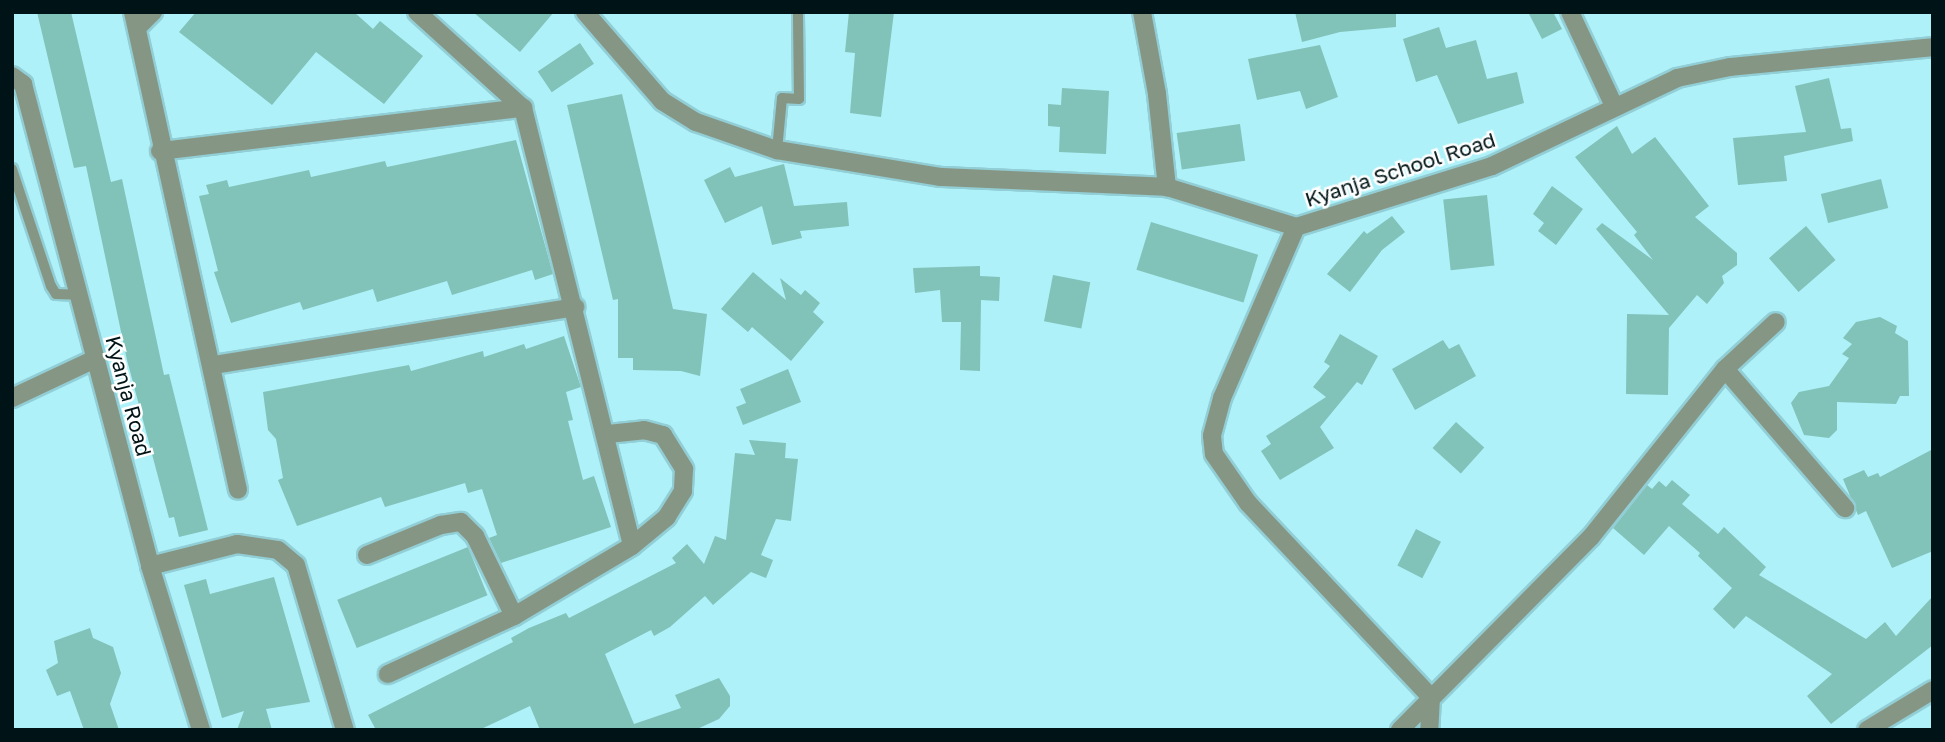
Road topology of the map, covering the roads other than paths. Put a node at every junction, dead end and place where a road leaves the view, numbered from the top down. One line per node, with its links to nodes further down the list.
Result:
1 (153, 12): 7 (street)
2 (417, 12): 11 (street)
3 (585, 12): 12 (street, Kyanja School Road)
4 (1142, 12): 15 (street)
5 (1570, 12): 10 (street)
6 (797, 13): 12 (lane)
7 (135, 20): 13 (street)
8 (1933, 47): 10 (street, Kyanja School Road)
9 (12, 76): 17 (street, Kyanja Road)
10 (1614, 106): 16 (street, Kyanja School Road)
11 (523, 108): 13 (street); 18 (street)
12 (777, 150): 15 (street, Kyanja School Road)
13 (160, 151): 21 (street)
14 (12, 169): 17 (lane)
15 (1167, 187): 16 (street, Kyanja School Road)
16 (1296, 227): 33 (street)
17 (79, 295): 20 (street, Kyanja Road)
18 (575, 307): 21 (street); 24 (street)
19 (1776, 322): 22 (street)
20 (96, 359): 23 (street); 29 (street, Kyanja Road)
21 (214, 366): 25 (street)
22 (1724, 369): 26 (street); 33 (street)
23 (12, 398)
24 (608, 434): 27 (street); 27 (street)
25 (238, 490)
26 (1845, 508)
27 (632, 545): 30 (street)
28 (367, 555): 30 (street)
29 (150, 566): 34 (street, Kyanja Road); 35 (street)
30 (514, 616): 31 (street)
31 (388, 674)
32 (1933, 690): 38 (street)
33 (1430, 698): 36 (street); 37 (street)
34 (201, 730)
35 (345, 730)
36 (1400, 730)
37 (1429, 730)
38 (1867, 730)

